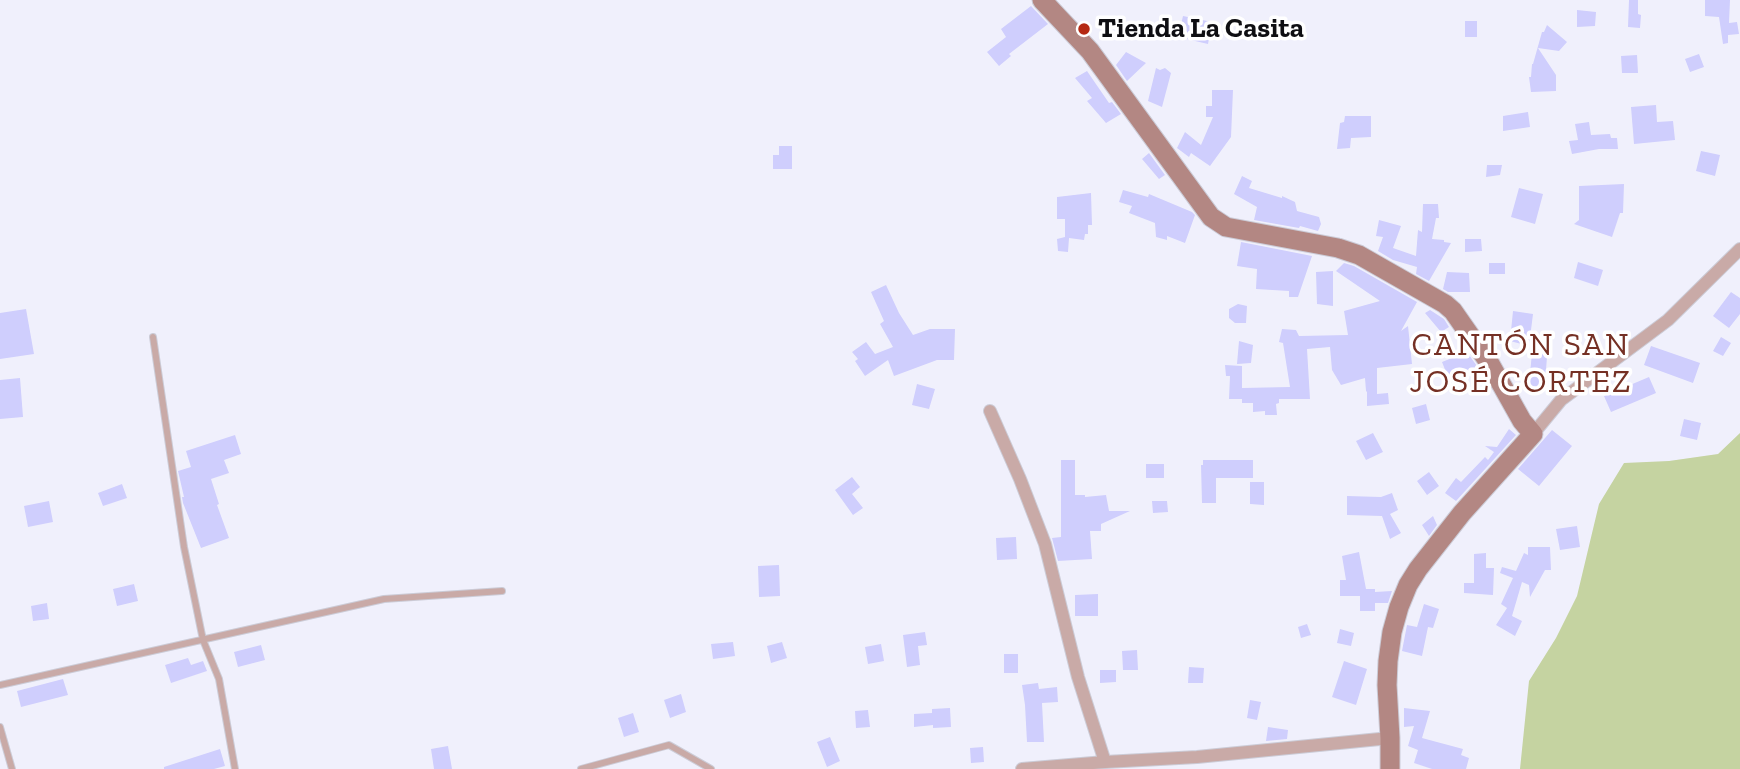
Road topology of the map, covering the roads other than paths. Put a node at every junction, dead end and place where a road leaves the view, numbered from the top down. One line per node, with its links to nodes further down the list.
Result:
1 (1042, 0): 5 (street)
2 (1740, 248): 5 (street)
3 (153, 337): 7 (lane)
4 (990, 411): 11 (street)
5 (1533, 434): 10 (street)
6 (502, 591): 7 (lane)
7 (203, 640): 8 (lane); 13 (lane)
8 (0, 685)
9 (0, 727): 12 (lane)
10 (1390, 738): 11 (street); 17 (street)
11 (1105, 762): 16 (street)
12 (12, 769)
13 (235, 769)
14 (581, 769): 15 (lane)
15 (711, 769)
16 (1022, 769)
17 (1390, 769)

